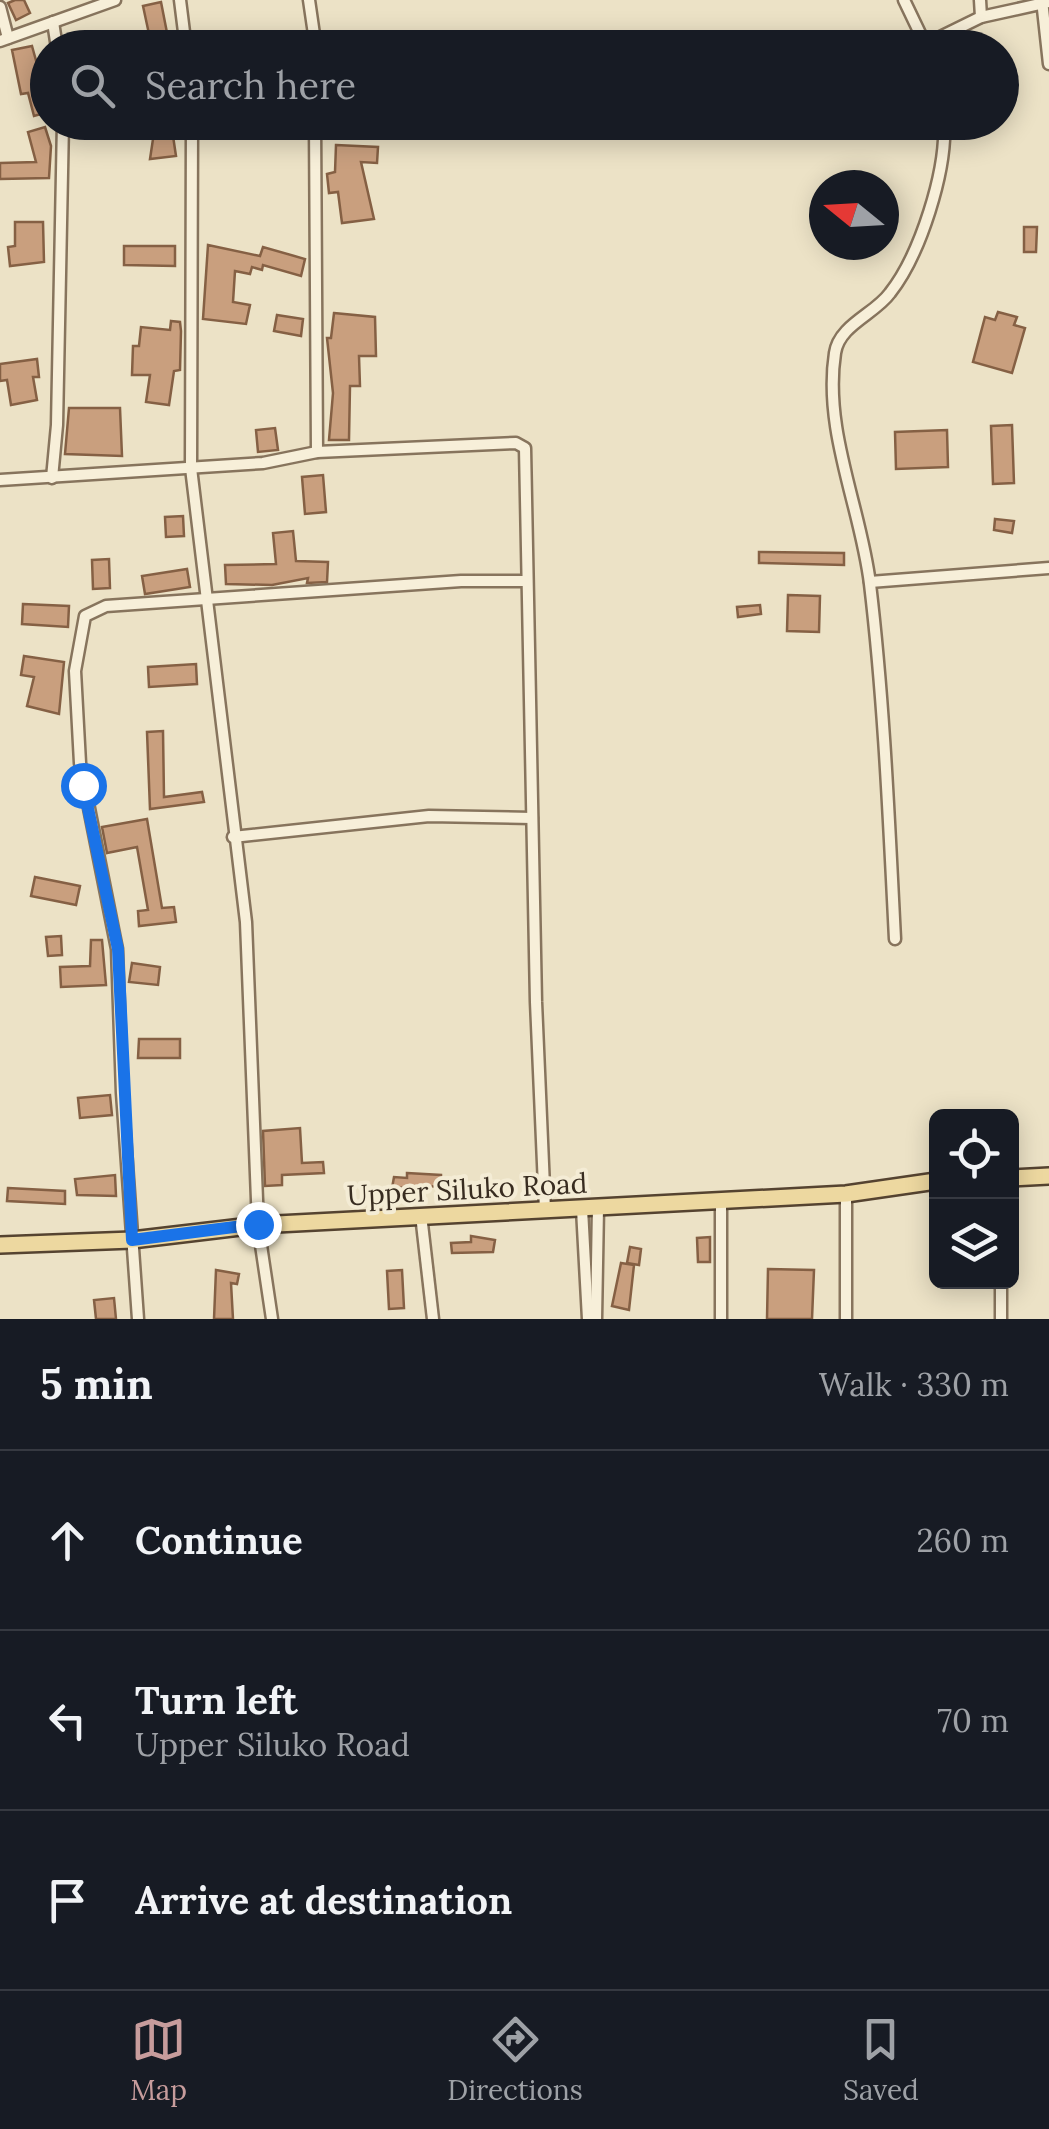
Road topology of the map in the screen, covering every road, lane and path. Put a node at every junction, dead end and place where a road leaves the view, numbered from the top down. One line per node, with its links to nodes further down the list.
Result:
1 (115, 0): 9 (street)
2 (180, 0): 11 (street)
3 (308, 0): 12 (street)
4 (904, 0): 13 (street)
5 (980, 0): 8 (street)
6 (1044, 2): 8 (street); 16 (street)
7 (0, 7): 15 (street)
8 (981, 17): 14 (street)
9 (53, 22): 10 (street); 15 (street)
10 (54, 30)
11 (184, 30)
12 (313, 30)
13 (919, 30)
14 (957, 30)
15 (4, 39)
16 (1049, 64)
17 (62, 140): 23 (street)
18 (192, 140): 22 (street)
19 (315, 140): 21 (street)
20 (942, 140): 27 (street)
21 (317, 452): 22 (street); 26 (street)
22 (192, 468): 23 (street); 28 (street)
23 (52, 478): 24 (street)
24 (0, 480)
25 (1049, 568): 27 (street)
26 (527, 581): 28 (street); 29 (street)
27 (870, 582): 31 (street)
28 (208, 598): 30 (street); 41 (street)
29 (532, 818): 30 (street); 38 (street)
30 (233, 837): 40 (street)
31 (895, 939)
32 (1049, 1176): 33 (main road)
33 (1019, 1178)
34 (929, 1182): 35 (main road, Upper Siluko Road)
35 (846, 1194): 36 (main road, Upper Siluko Road); 50 (street)
36 (721, 1200): 37 (main road, Upper Siluko Road); 49 (street)
37 (590, 1208): 38 (main road, Upper Siluko Road); 47 (street); 48 (street)
38 (545, 1210): 39 (main road, Upper Siluko Road)
39 (421, 1215): 40 (main road, Upper Siluko Road); 46 (street)
40 (258, 1224): 41 (main road, Upper Siluko Road); 45 (street)
41 (132, 1240): 42 (main road, Upper Siluko Road); 44 (street)
42 (0, 1246)
43 (1001, 1289): 51 (street)
44 (138, 1319)
45 (272, 1319)
46 (434, 1319)
47 (588, 1319)
48 (596, 1319)
49 (722, 1319)
50 (846, 1319)
51 (1001, 1319)

